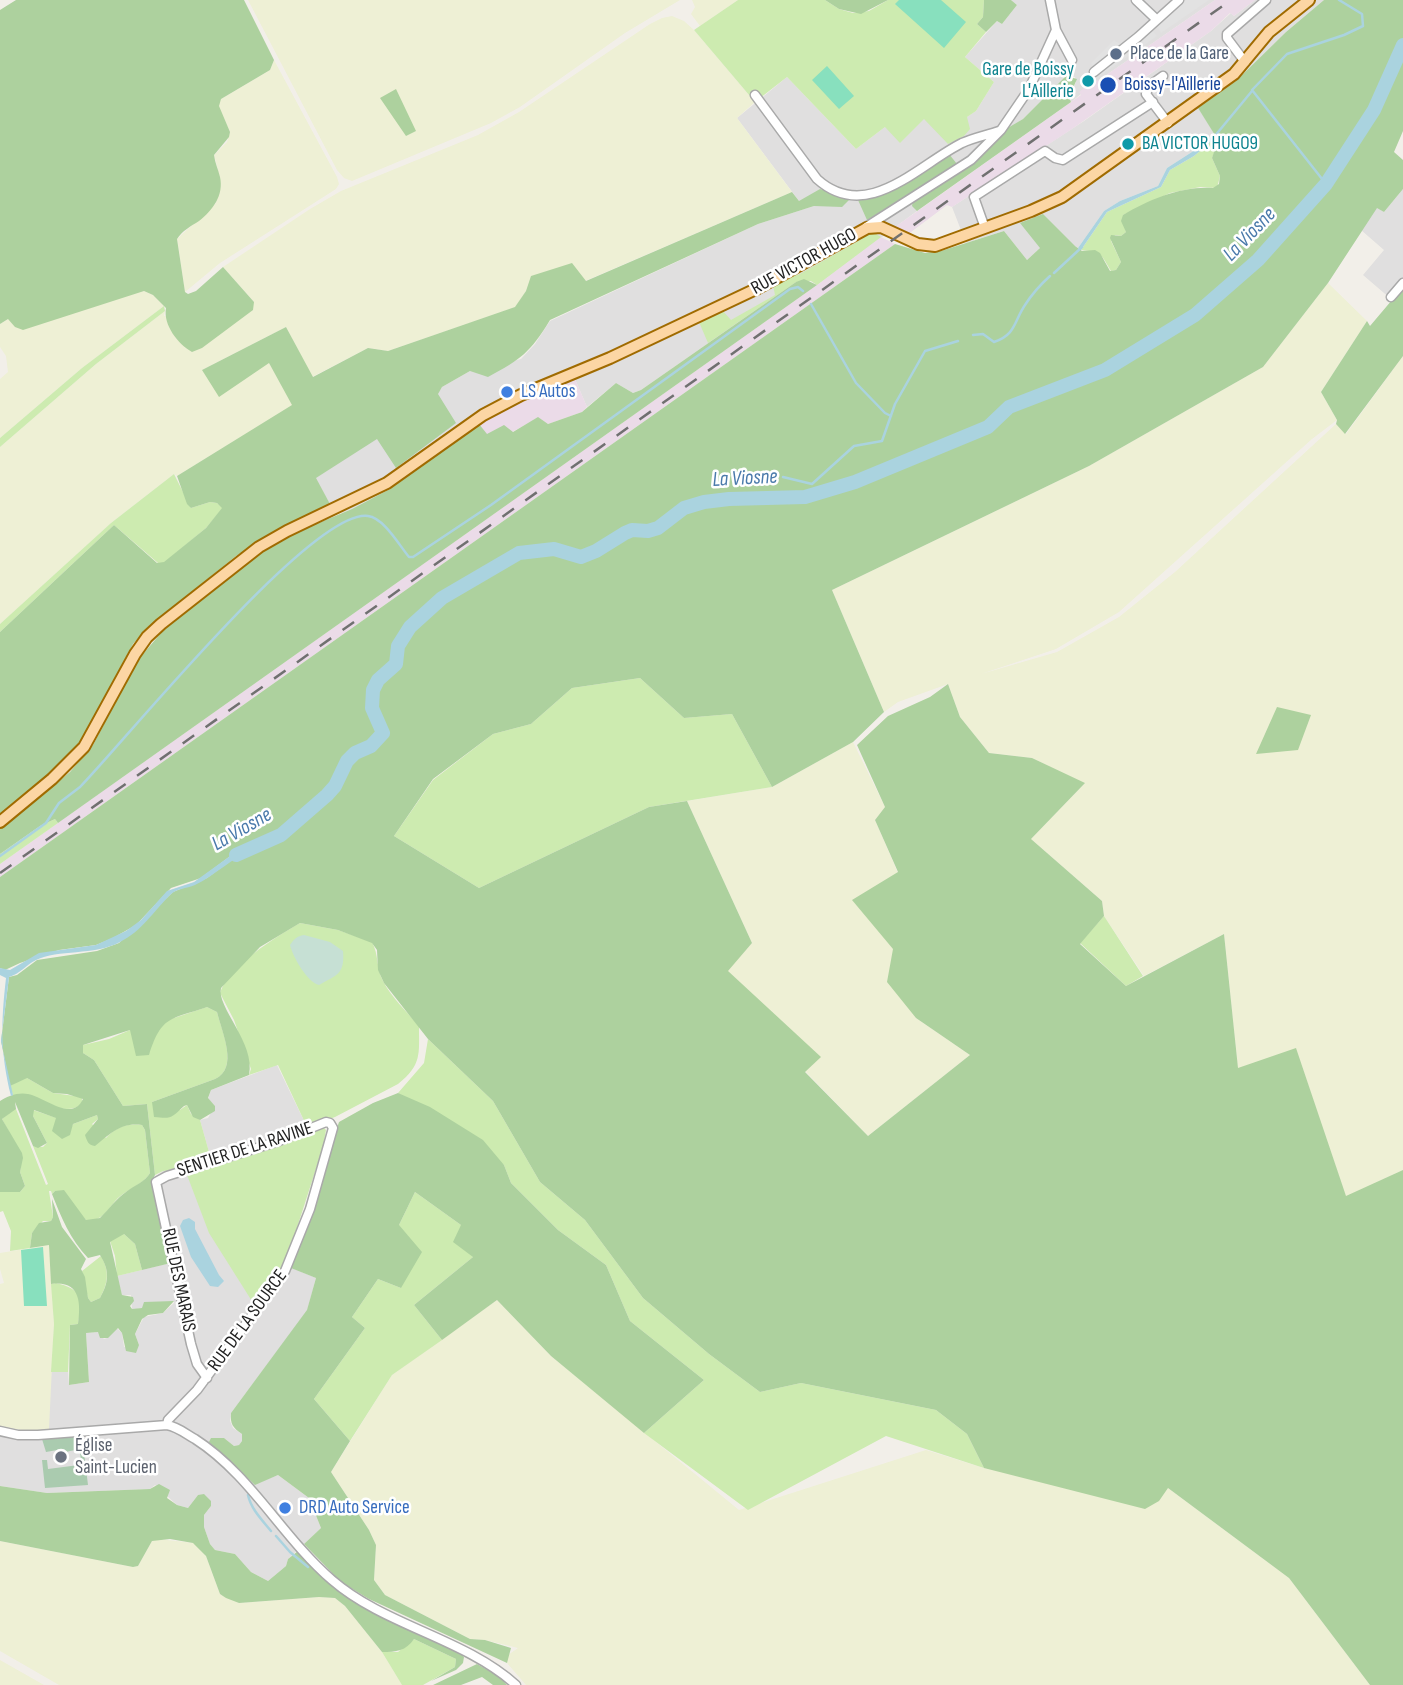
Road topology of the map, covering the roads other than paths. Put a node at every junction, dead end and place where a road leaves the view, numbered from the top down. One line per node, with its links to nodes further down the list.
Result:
1 (1050, 0): 7 (street)
2 (1136, 0): 6 (street)
3 (1179, 0): 6 (street)
4 (1266, 0): 9 (street)
5 (1309, 0): 9 (main road, RUE VICTOR HUGO)
6 (1156, 19): 10 (street)
7 (1056, 30): 8 (street); 15 (street)
8 (1072, 60)
9 (1245, 62): 14 (main road, RUE VICTOR HUGO)
10 (1094, 72)
11 (1163, 76): 13 (street)
12 (755, 95): 15 (street)
13 (1153, 102): 14 (street); 17 (street)
14 (1168, 123): 17 (main road, RUE VICTOR HUGO)
15 (1001, 130): 16 (street)
16 (891, 211): 18 (street); 19 (street)
17 (985, 228): 19 (main road, RUE VICTOR HUGO)
18 (864, 229): 19 (main road, RUE VICTOR HUGO); 22 (main road, RUE VICTOR HUGO)
19 (890, 230)
20 (1403, 283): 21 (street)
21 (1391, 297)
22 (0, 822)
23 (332, 1124): 24 (street, SENTIER DE LA RAVINE); 25 (street, RUE DE LA SOURCE)
24 (158, 1180): 25 (street, RUE DES MARAIS)
25 (207, 1378): 26 (street, RUE DE LA SOURCE)
26 (167, 1425): 27 (street); 28 (street)
27 (0, 1431)
28 (516, 1685)

